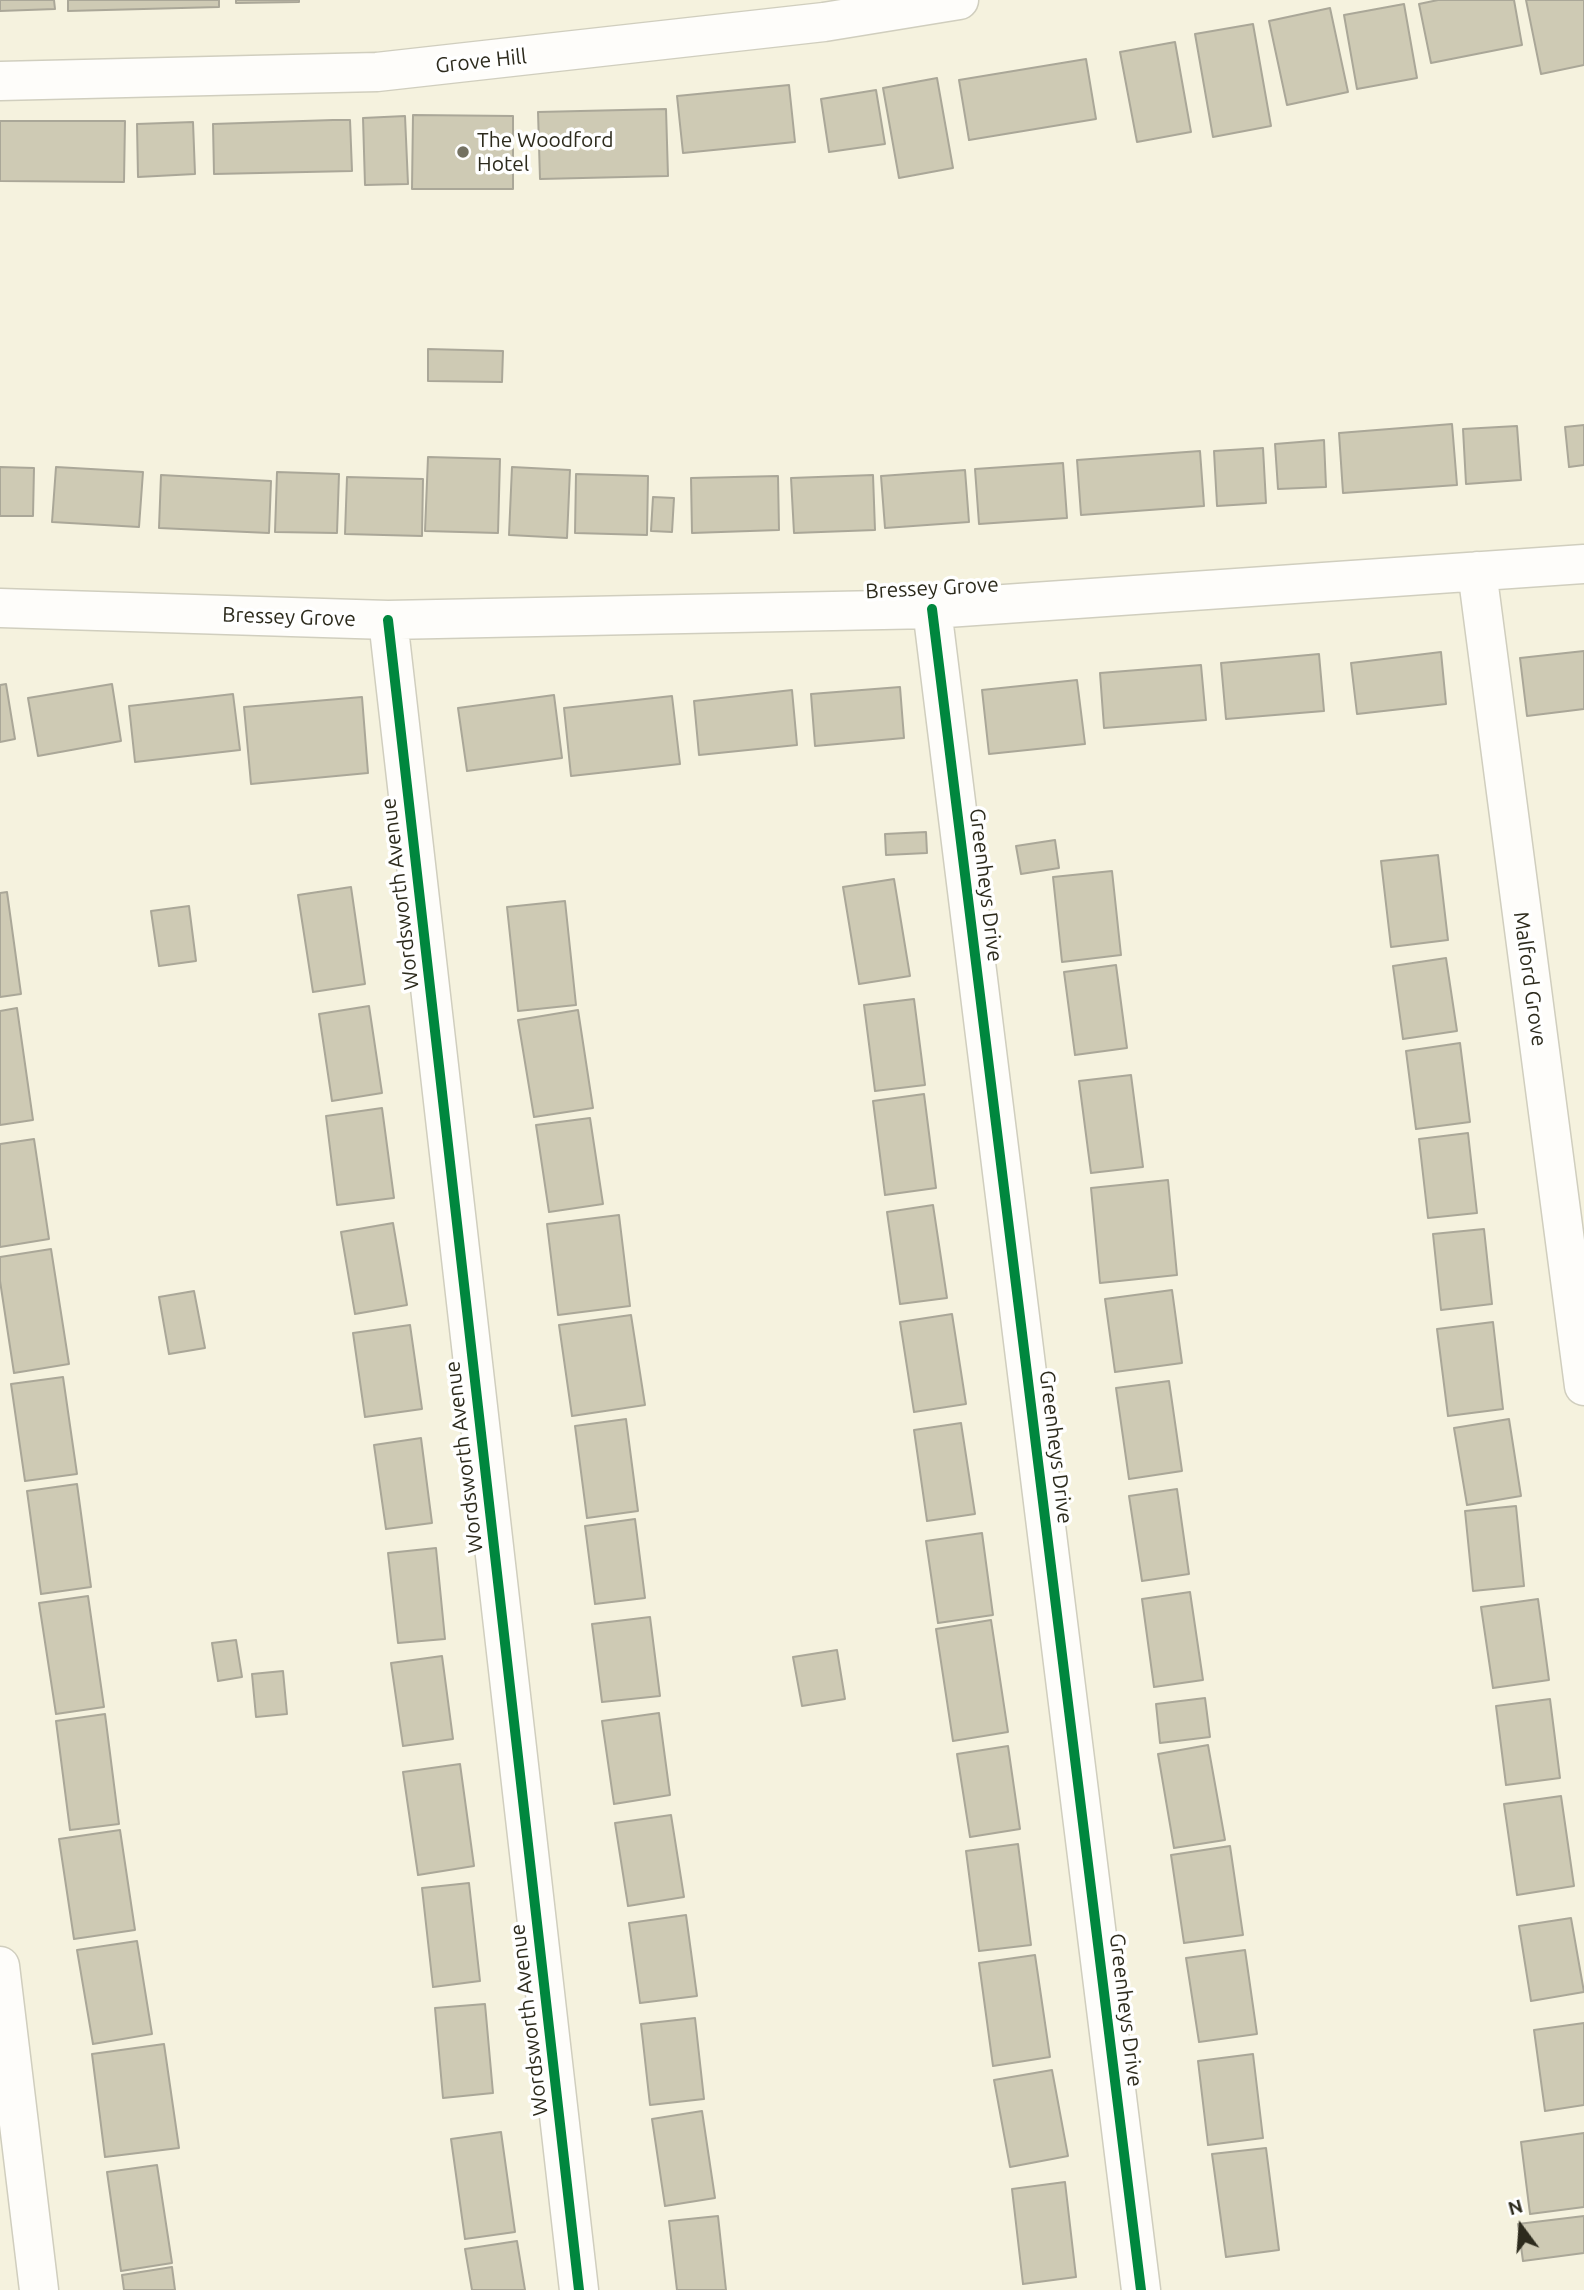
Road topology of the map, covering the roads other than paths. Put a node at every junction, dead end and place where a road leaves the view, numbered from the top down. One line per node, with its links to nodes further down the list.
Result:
1 (959, 0): 2 (street, Grove Hill)
2 (823, 11): 3 (street, Grove Hill)
3 (0, 81)
4 (1584, 564): 5 (street, Bressey Grove)
5 (1477, 571): 7 (street, Bressey Grove); 9 (street, Malford Grove)
6 (0, 608): 8 (street, Bressey Grove)
7 (932, 609): 8 (street, Bressey Grove); 13 (street, Greenheys Drive)
8 (388, 620): 12 (street, Wordsworth Avenue)
9 (1584, 1387)
10 (0, 1966): 11 (street)
11 (39, 2290)
12 (579, 2290)
13 (1141, 2290)

